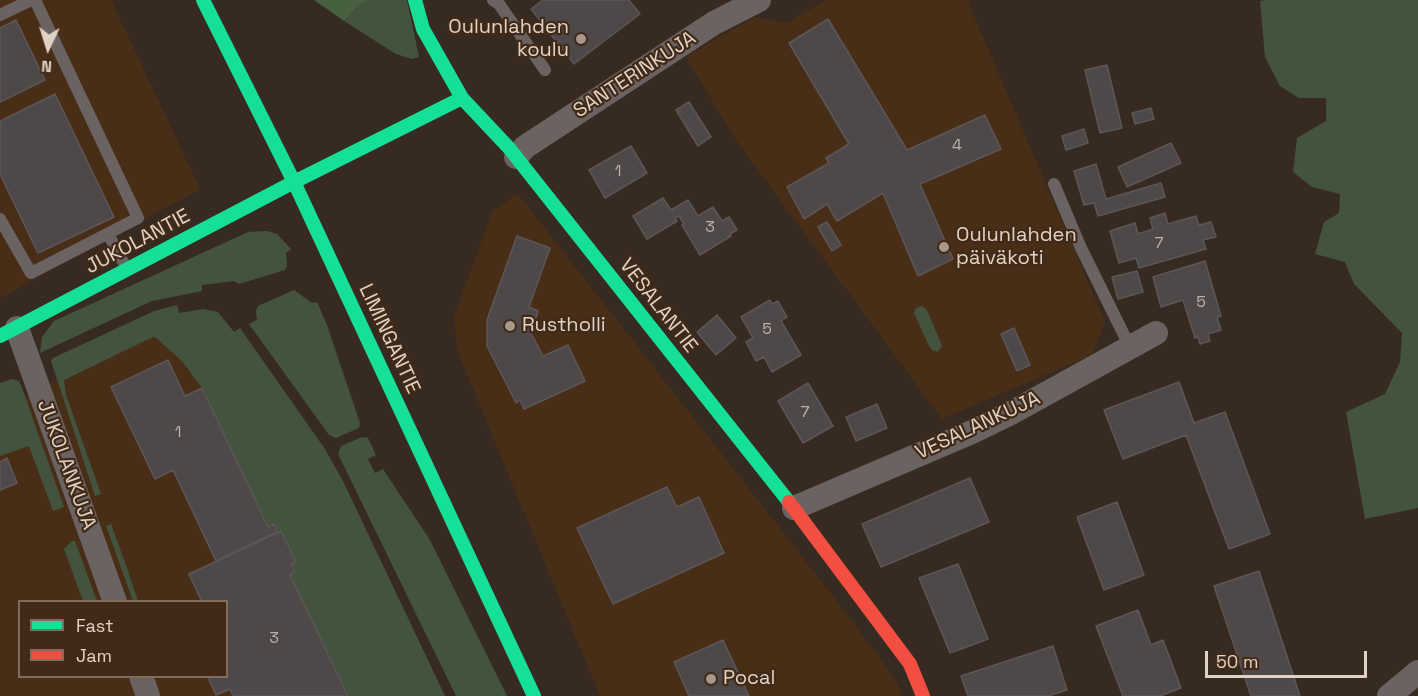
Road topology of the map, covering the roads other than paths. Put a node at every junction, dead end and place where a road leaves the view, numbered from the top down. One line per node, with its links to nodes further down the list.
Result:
1 (31, 0): 8 (lane)
2 (35, 0): 15 (lane)
3 (203, 0): 12 (street, LIMINGANTIE)
4 (428, 0): 7 (lane)
5 (494, 0): 9 (lane)
6 (759, 0): 11 (street, SANTERINKUJA)
7 (416, 4): 10 (street, VESALANTIE)
8 (0, 15)
9 (545, 70)
10 (462, 98): 11 (street, VESALANTIE); 12 (street)
11 (516, 157): 20 (street, VESALANTIE)
12 (294, 182): 16 (street, JUKOLANTIE); 25 (street, LIMINGANTIE)
13 (1054, 183): 19 (lane)
14 (0, 219): 15 (lane)
15 (108, 234): 16 (lane)
16 (128, 270): 17 (street, JUKOLANTIE)
17 (9, 332): 21 (street, JUKOLANKUJA)
18 (1156, 333): 19 (street, VESALANKUJA)
19 (1130, 347): 20 (street, VESALANKUJA)
20 (794, 508): 26 (street, VESALANTIE)
21 (114, 600)
22 (1418, 672): 27 (street)
23 (142, 678): 24 (street)
24 (148, 696)
25 (534, 696)
26 (923, 696)
27 (1389, 696)

